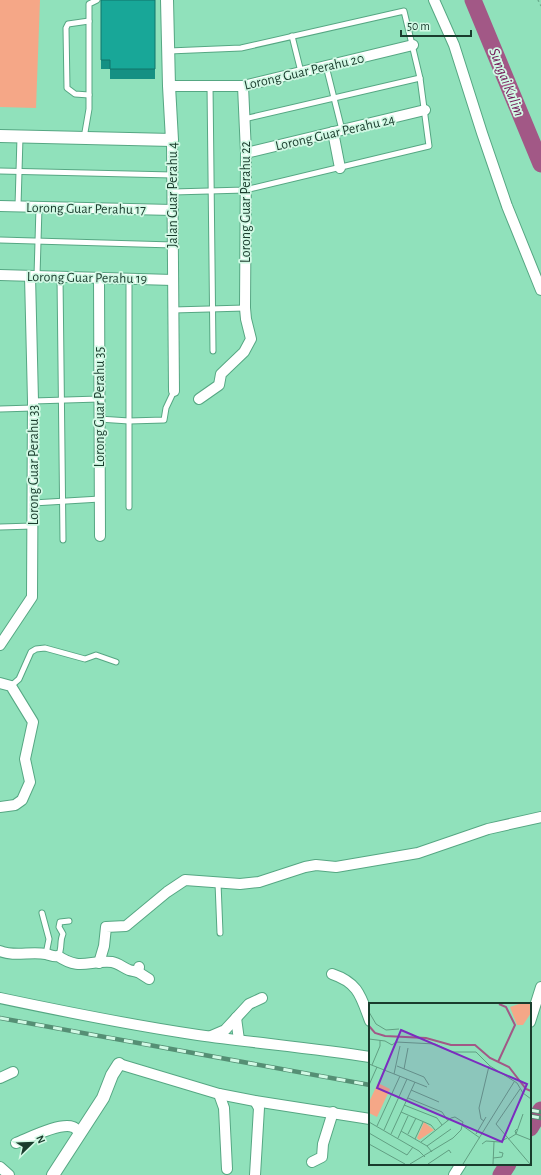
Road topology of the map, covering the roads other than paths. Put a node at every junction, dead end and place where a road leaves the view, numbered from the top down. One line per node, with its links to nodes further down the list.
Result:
1 (96, 0): 4 (lane)
2 (167, 0): 7 (street, Jalan Guar Perahu 4)
3 (434, 0): 44 (street)
4 (89, 21): 14 (lane); 14 (lane)
5 (292, 36): 6 (lane); 7 (lane); 9 (lane)
6 (413, 45): 8 (street, Lorong Guar Perahu 20); 10 (lane)
7 (169, 51): 12 (street, Jalan Guar Perahu 4)
8 (326, 66): 9 (street, Lorong Guar Perahu 20); 15 (lane)
9 (301, 72): 13 (street, Lorong Guar Perahu 20)
10 (420, 78): 15 (lane); 16 (lane)
11 (210, 85): 12 (street, Lorong Guar Perahu 20); 13 (street, Lorong Guar Perahu 20); 30 (lane)
12 (169, 86): 22 (street, Jalan Guar Perahu 4)
13 (243, 86): 17 (street, Lorong Guar Perahu 22)
14 (89, 95): 21 (lane)
15 (334, 98): 17 (lane); 18 (lane)
16 (425, 110): 18 (street, Lorong Guar Perahu 24); 24 (lane)
17 (244, 119): 23 (street, Lorong Guar Perahu 22)
18 (337, 131): 23 (street, Lorong Guar Perahu 24); 24 (street)
19 (0, 136): 20 (street)
20 (20, 136): 21 (street); 26 (lane)
21 (84, 138): 22 (street)
22 (172, 140): 27 (street, Jalan Guar Perahu 4)
23 (246, 153): 28 (street, Lorong Guar Perahu 22)
24 (340, 168): 28 (lane)
25 (0, 171): 26 (lane)
26 (19, 171): 27 (lane); 32 (lane)
27 (172, 175): 29 (street, Jalan Guar Perahu 4)
28 (246, 190): 30 (lane); 46 (street, Lorong Guar Perahu 22)
29 (173, 192): 30 (lane); 34 (street, Jalan Guar Perahu 4)
30 (211, 192): 45 (lane)
31 (0, 206): 32 (street, Lorong Guar Perahu 17)
32 (18, 206): 33 (street, Lorong Guar Perahu 17)
33 (39, 207): 34 (street, Lorong Guar Perahu 17); 36 (lane)
34 (173, 210): 37 (street, Jalan Guar Perahu 4)
35 (0, 240): 36 (lane)
36 (37, 241): 37 (lane); 39 (lane)
37 (173, 245): 43 (street, Jalan Guar Perahu 4)
38 (0, 275): 39 (street, Lorong Guar Perahu 19)
39 (33, 276): 40 (street, Lorong Guar Perahu 19); 53 (street, Lorong Guar Perahu 33)
40 (60, 277): 41 (street, Lorong Guar Perahu 19); 52 (lane)
41 (99, 278): 42 (street, Lorong Guar Perahu 19); 50 (street, Lorong Guar Perahu 35)
42 (129, 278): 43 (street, Lorong Guar Perahu 19); 56 (lane)
43 (173, 280): 47 (street, Jalan Guar Perahu 4)
44 (541, 290)
45 (213, 308): 46 (lane); 47 (lane); 48 (lane)
46 (245, 308): 51 (street, Lorong Guar Perahu 22)
47 (173, 310): 49 (street, Jalan Guar Perahu 4)
48 (213, 351)
49 (174, 391): 56 (lane)
50 (99, 399): 52 (lane); 55 (street, Lorong Guar Perahu 35)
51 (199, 399)
52 (62, 400): 53 (lane); 58 (lane)
53 (33, 404): 54 (lane); 59 (street, Lorong Guar Perahu 33)
54 (0, 409)
55 (99, 419): 56 (lane); 57 (street, Lorong Guar Perahu 35)
56 (129, 420): 60 (lane)
57 (100, 499): 58 (lane); 63 (street, Lorong Guar Perahu 35)
58 (62, 500): 59 (lane); 64 (lane)
59 (33, 503): 61 (street, Lorong Guar Perahu 33)
60 (129, 507)
61 (33, 526): 62 (lane); 65 (street, Lorong Guar Perahu 33)
62 (0, 527)
63 (100, 536)
64 (63, 540)
65 (0, 645)
66 (116, 662): 68 (lane)
67 (0, 682): 68 (street)
68 (12, 686): 69 (street)
69 (0, 807)
70 (541, 817): 71 (street)
71 (218, 883): 74 (lane); 78 (street)
72 (42, 913): 76 (lane)
73 (69, 921): 77 (lane)
74 (220, 933)
75 (0, 951): 76 (street)
76 (46, 954): 77 (street)
77 (58, 956): 78 (street)
78 (99, 963): 80 (street)
79 (332, 974): 85 (street)
80 (148, 979)
81 (541, 987): 86 (street)
82 (0, 998): 87 (street)
83 (262, 998): 84 (street)
84 (236, 1018): 87 (street); 88 (street)
85 (369, 1018)
86 (531, 1019)
87 (211, 1036): 88 (street)
88 (239, 1040): 89 (street)
89 (369, 1057)
90 (119, 1064): 93 (street); 97 (street)
91 (13, 1072): 92 (street)
92 (0, 1078)
93 (219, 1094): 94 (street); 102 (street)
94 (255, 1101): 95 (street); 105 (street)
95 (333, 1112): 96 (street); 99 (street)
96 (369, 1118)
97 (80, 1133): 98 (street); 104 (street)
98 (16, 1143)
99 (312, 1162)
100 (460, 1165): 106 (street)
101 (0, 1168): 103 (street)
102 (227, 1168)
103 (9, 1175)
104 (53, 1175)
105 (255, 1175)
106 (454, 1175)

